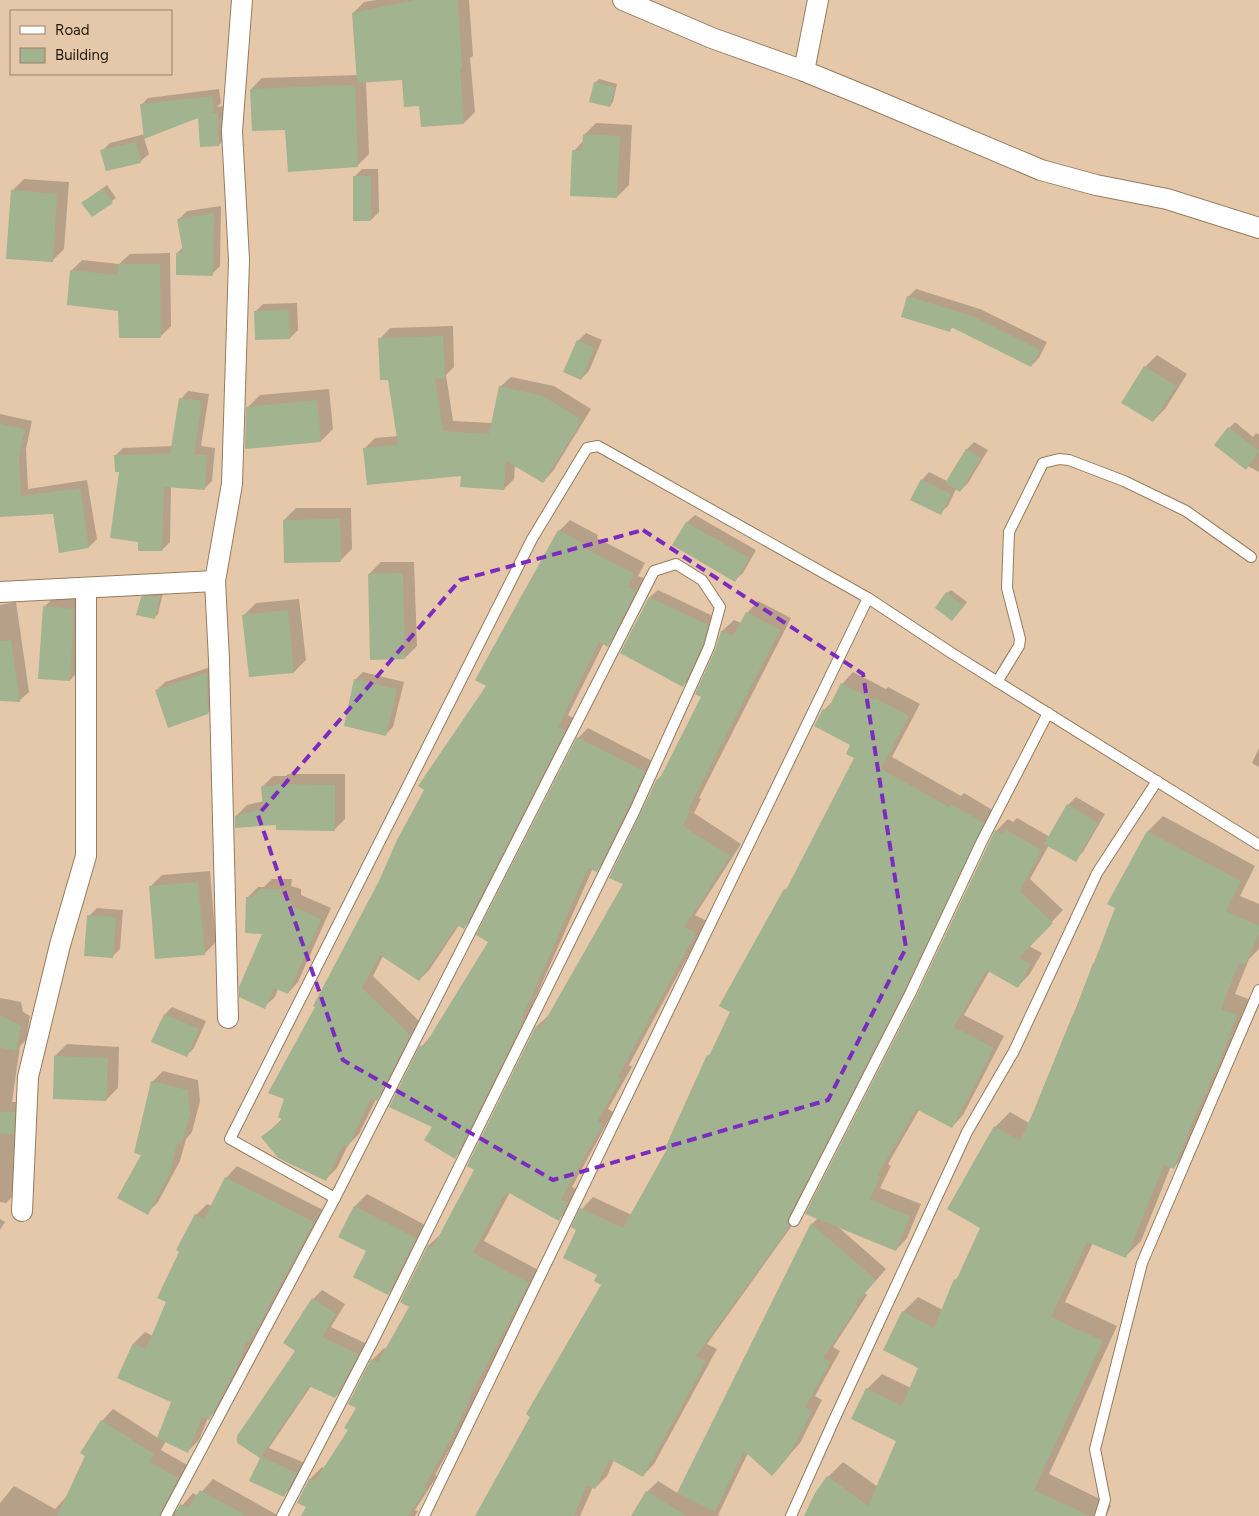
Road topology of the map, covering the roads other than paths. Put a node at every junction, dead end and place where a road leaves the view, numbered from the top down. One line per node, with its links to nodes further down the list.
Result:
1 (242, 0): 7 (street)
2 (623, 0): 4 (street)
3 (818, 0): 4 (street)
4 (804, 71): 5 (street)
5 (1259, 228)
6 (1251, 557): 11 (lane)
7 (215, 581): 8 (street); 16 (street)
8 (86, 588): 9 (street); 18 (street)
9 (0, 592)
10 (868, 598): 11 (lane); 17 (lane); 22 (lane)
11 (997, 682): 12 (lane)
12 (1048, 713): 13 (lane); 19 (lane)
13 (1157, 781): 14 (lane); 23 (lane)
14 (1259, 845)
15 (1259, 990): 24 (lane)
16 (228, 1018)
17 (335, 1198): 20 (lane); 21 (lane)
18 (22, 1211)
19 (794, 1221)
20 (166, 1516)
21 (282, 1516)
22 (424, 1516)
23 (791, 1516)
24 (1100, 1516)

